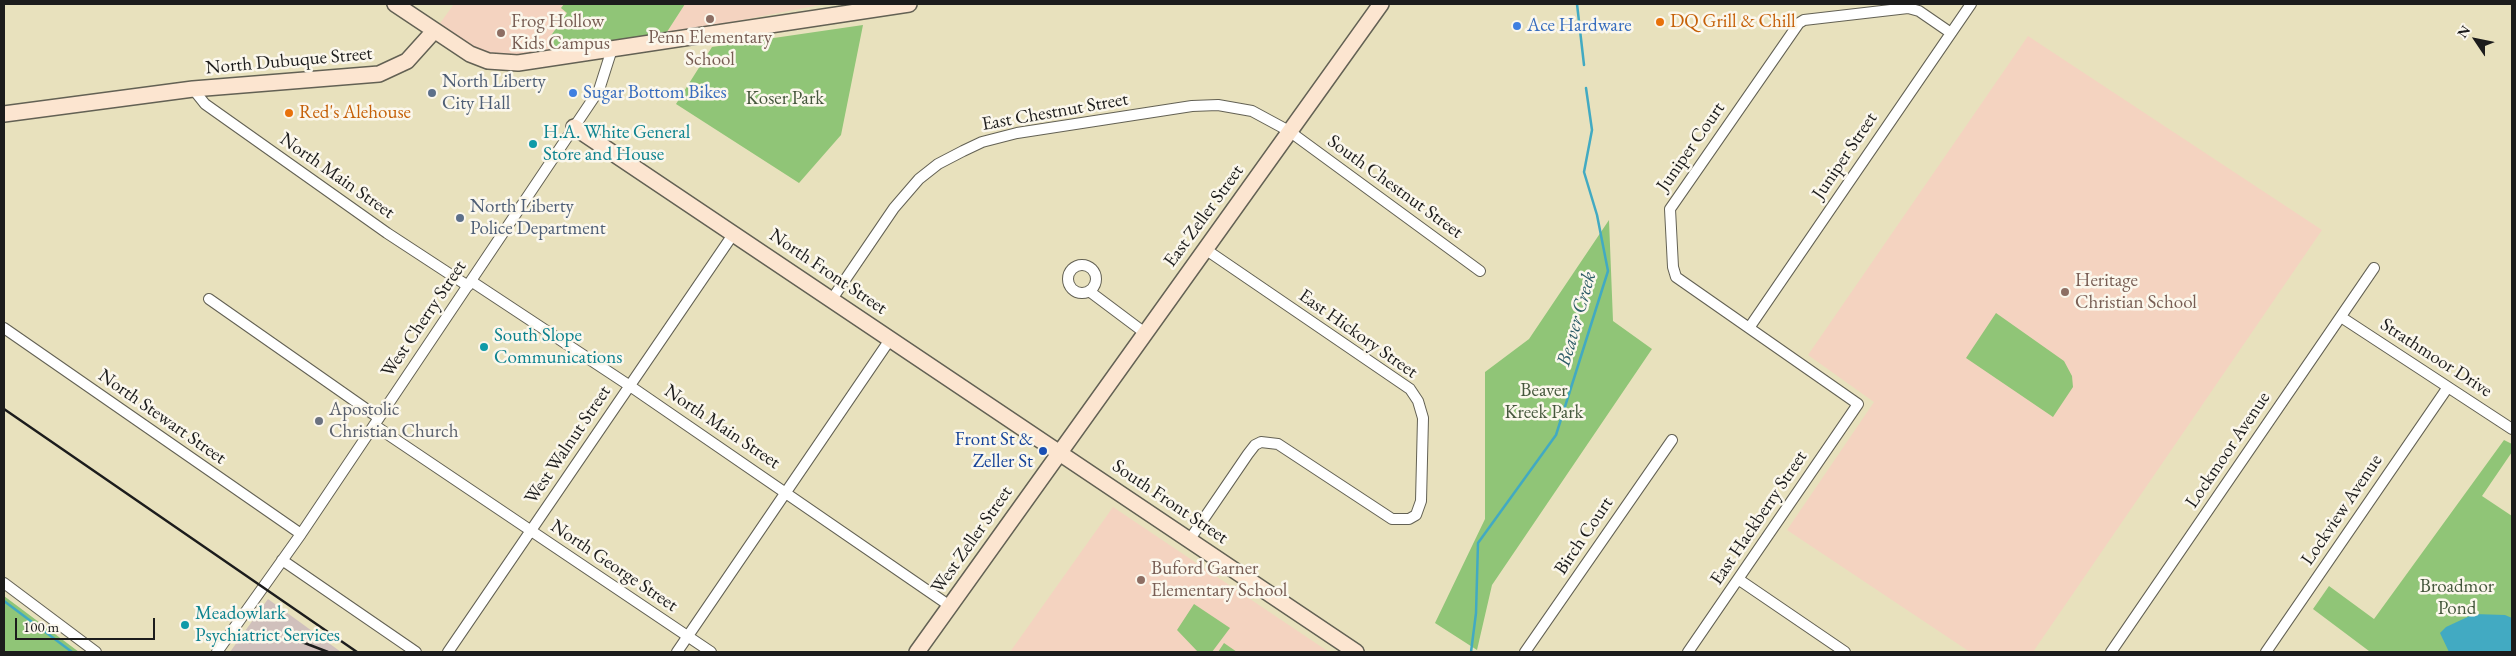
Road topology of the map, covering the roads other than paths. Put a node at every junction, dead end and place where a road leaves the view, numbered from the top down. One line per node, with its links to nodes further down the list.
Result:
1 (395, 4): 5 (street)
2 (909, 4): 7 (street)
3 (1380, 4): 11 (street, East Zeller Street)
4 (1971, 4): 6 (street, Juniper Street)
5 (434, 31): 7 (street); 8 (street, North Dubuque Street)
6 (1951, 32): 22 (street, Juniper Street); 22 (street, Juniper Court)
7 (612, 49): 10 (street, West Cherry Street)
8 (193, 89): 9 (street, North Dubuque Street); 16 (street, North Main Street)
9 (4, 114)
10 (574, 127): 12 (street, North Front Street); 16 (street, West Cherry Street)
11 (1289, 131): 13 (street, East Zeller Street); 15 (street, South Chestnut Street); 19 (street, East Chestnut Street)
12 (734, 233): 19 (street, North Front Street); 25 (street, West Walnut Street)
13 (1206, 249): 23 (street, East Zeller Street); 35 (street, East Hickory Street)
14 (2374, 268): 20 (street, Lockmoor Avenue)
15 (1480, 271)
16 (469, 283): 25 (street, North Main Street); 28 (street, West Cherry Street)
17 (1090, 291): 23 (street)
18 (209, 299): 28 (street, North George Street)
19 (832, 299): 24 (street, North Front Street)
20 (2341, 316): 26 (street, Strathmoor Drive); 52 (street, Lockmoor Avenue)
21 (4, 328): 34 (street, North Stewart Street)
22 (1749, 328): 27 (street, Juniper Court)
23 (1145, 333): 31 (street, East Zeller Street)
24 (891, 338): 31 (street, North Front Street); 32 (street)
25 (630, 386): 32 (street, North Main Street); 33 (street, West Walnut Street)
26 (2448, 387): 29 (street, Strathmoor Drive); 53 (street, Lockview Avenue)
27 (1858, 404): 37 (street, East Hackberry Street)
28 (376, 421): 33 (street, North George Street); 34 (street, West Cherry Street)
29 (2512, 429)
30 (1672, 440): 49 (street, Birch Court)
31 (1060, 451): 35 (street, South Front Street); 39 (street, West Zeller Street)
32 (786, 493): 39 (street, North Main Street); 40 (street)
33 (531, 531): 40 (street, North George Street); 44 (street, West Walnut Street)
34 (301, 534): 36 (street, West Cherry Street)
35 (1190, 539): 48 (street, South Front Street)
36 (282, 560): 42 (street, West Cherry Street); 43 (street)
37 (1738, 579): 50 (street, East Hackberry Street); 51 (street)
38 (4, 583): 41 (street)
39 (950, 606): 47 (street, West Zeller Street)
40 (688, 636): 45 (street); 46 (street, North George Street)
41 (96, 652)
42 (217, 652)
43 (416, 652)
44 (448, 652)
45 (677, 652)
46 (711, 652)
47 (917, 652)
48 (1356, 652)
49 (1526, 652)
50 (1688, 652)
51 (1845, 652)
52 (2111, 652)
53 (2266, 652)

